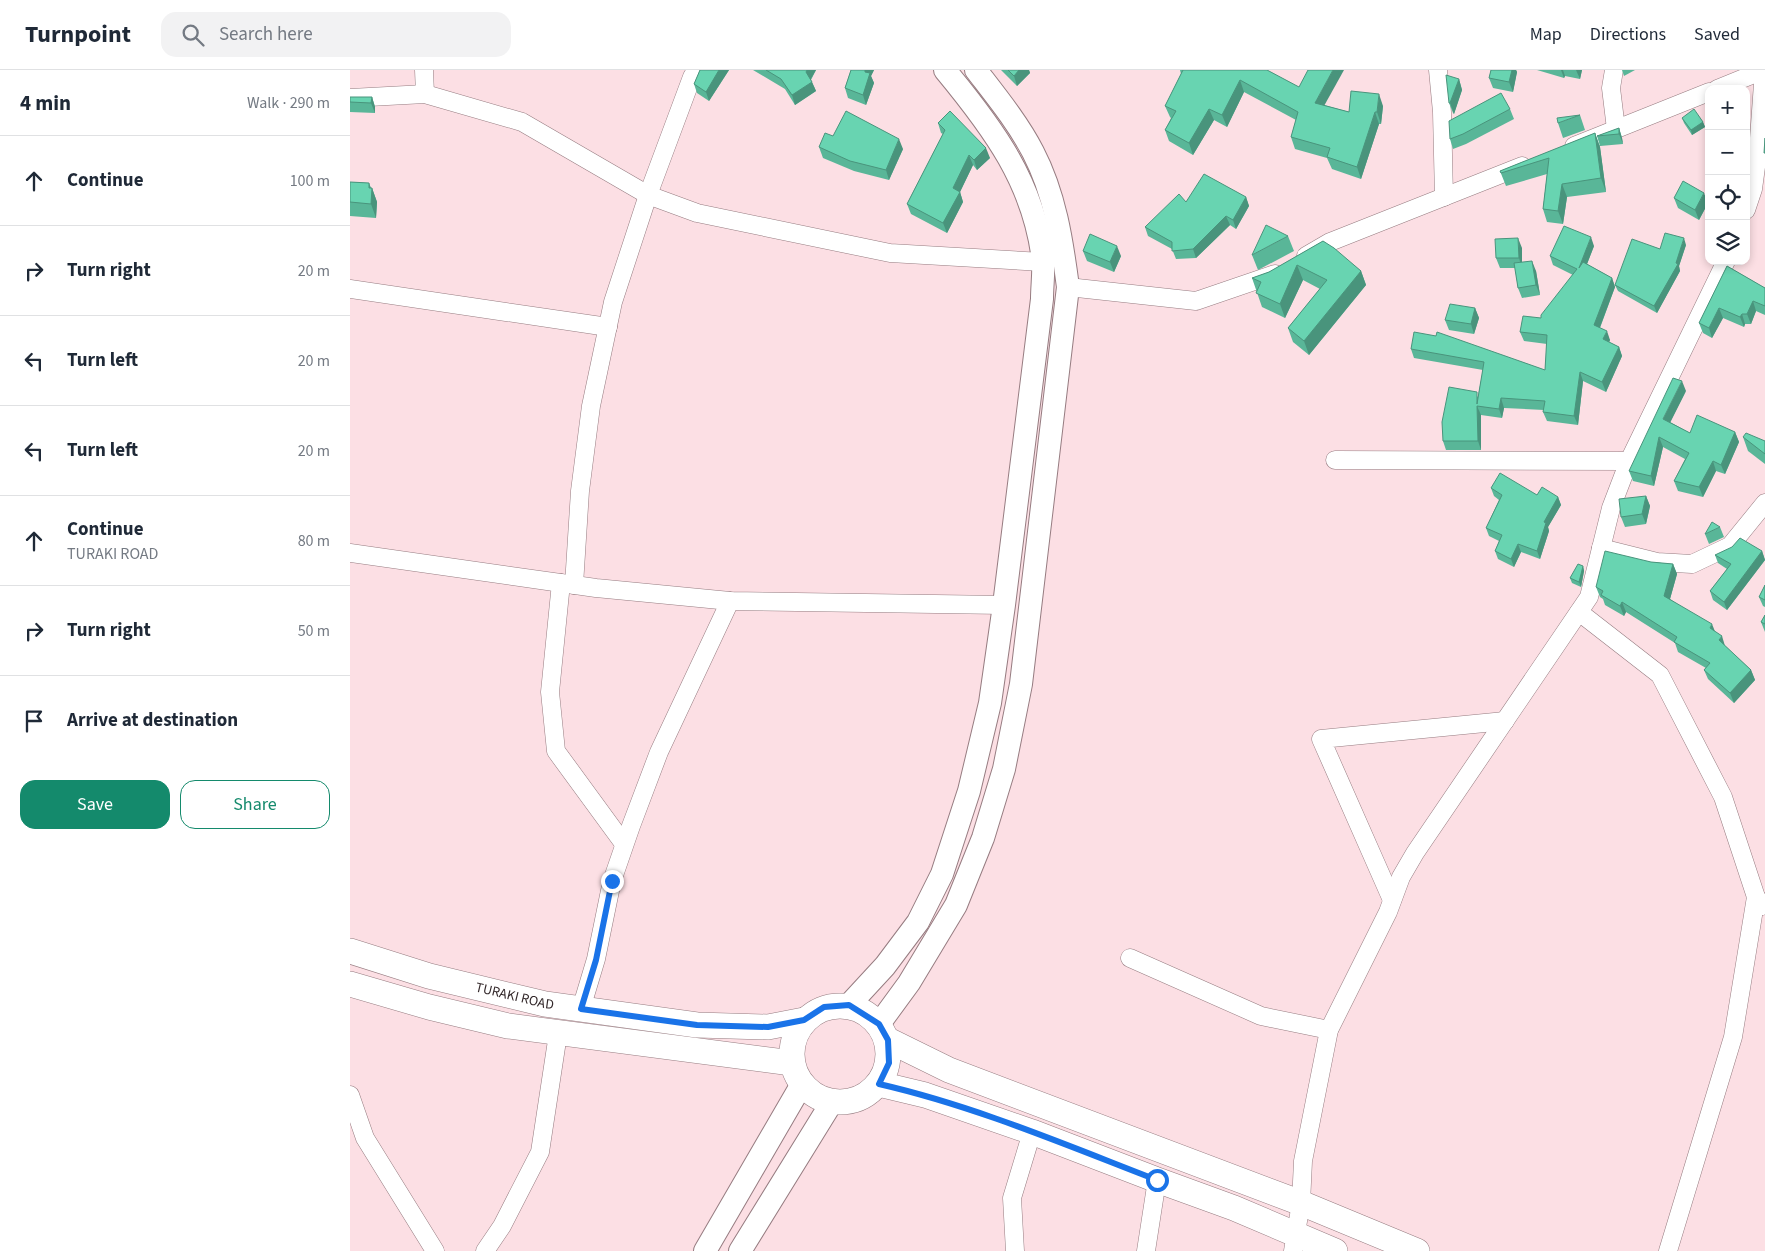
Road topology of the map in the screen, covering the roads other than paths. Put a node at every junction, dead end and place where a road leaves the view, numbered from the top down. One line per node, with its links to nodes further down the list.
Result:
1 (424, 70): 9 (street)
2 (696, 70): 15 (street)
3 (945, 70): 18 (street)
4 (976, 70): 20 (street)
5 (1438, 70): 16 (street)
6 (1614, 70): 12 (street)
7 (1764, 70): 8 (street); 17 (street)
8 (1727, 85)
9 (425, 94): 11 (street); 15 (street)
10 (1705, 94): 12 (street)
11 (350, 98)
12 (1616, 129): 13 (street)
13 (1562, 150)
14 (1535, 161): 16 (street)
15 (648, 195): 18 (street); 22 (street)
16 (1444, 197): 20 (street)
17 (1750, 198)
18 (1043, 262): 30 (street)
19 (1724, 265): 24 (street)
20 (1068, 287): 43 (street)
21 (350, 289): 22 (street)
22 (608, 327): 28 (street)
23 (1335, 460): 24 (street)
24 (1629, 461): 26 (street)
25 (1765, 503): 26 (street)
26 (1601, 548): 31 (street)
27 (350, 553): 28 (street)
28 (568, 584): 29 (street); 33 (street)
29 (730, 602): 30 (street); 33 (street)
30 (1004, 605): 39 (street)
31 (1579, 612): 32 (street); 35 (street)
32 (1505, 721): 34 (street); 34 (street)
33 (624, 844): 40 (street)
34 (1392, 900): 42 (street)
35 (1761, 904): 61 (street)
36 (350, 951): 40 (main road, TURAKI ROAD)
37 (1130, 958): 42 (street)
38 (350, 984): 44 (main road)
39 (849, 1005): 41 (main road); 43 (main road)
40 (581, 1009): 41 (main road, TURAKI ROAD)
41 (804, 1020): 45 (main road)
42 (1329, 1030): 51 (street)
43 (884, 1032): 46 (main road); 51 (main road)
44 (558, 1034): 45 (main road); 54 (street)
45 (797, 1074): 48 (main road); 55 (street)
46 (879, 1084): 48 (main road); 49 (main road)
47 (350, 1095): 53 (street)
48 (832, 1102): 56 (street)
49 (1032, 1132): 50 (main road); 57 (street)
50 (1157, 1180): 52 (main road); 58 (street)
51 (1301, 1203): 52 (street); 60 (main road)
52 (1294, 1243): 59 (main road)
53 (435, 1251)
54 (485, 1251)
55 (706, 1251)
56 (740, 1251)
57 (1015, 1251)
58 (1146, 1251)
59 (1335, 1251)
60 (1417, 1251)
61 (1668, 1251)

